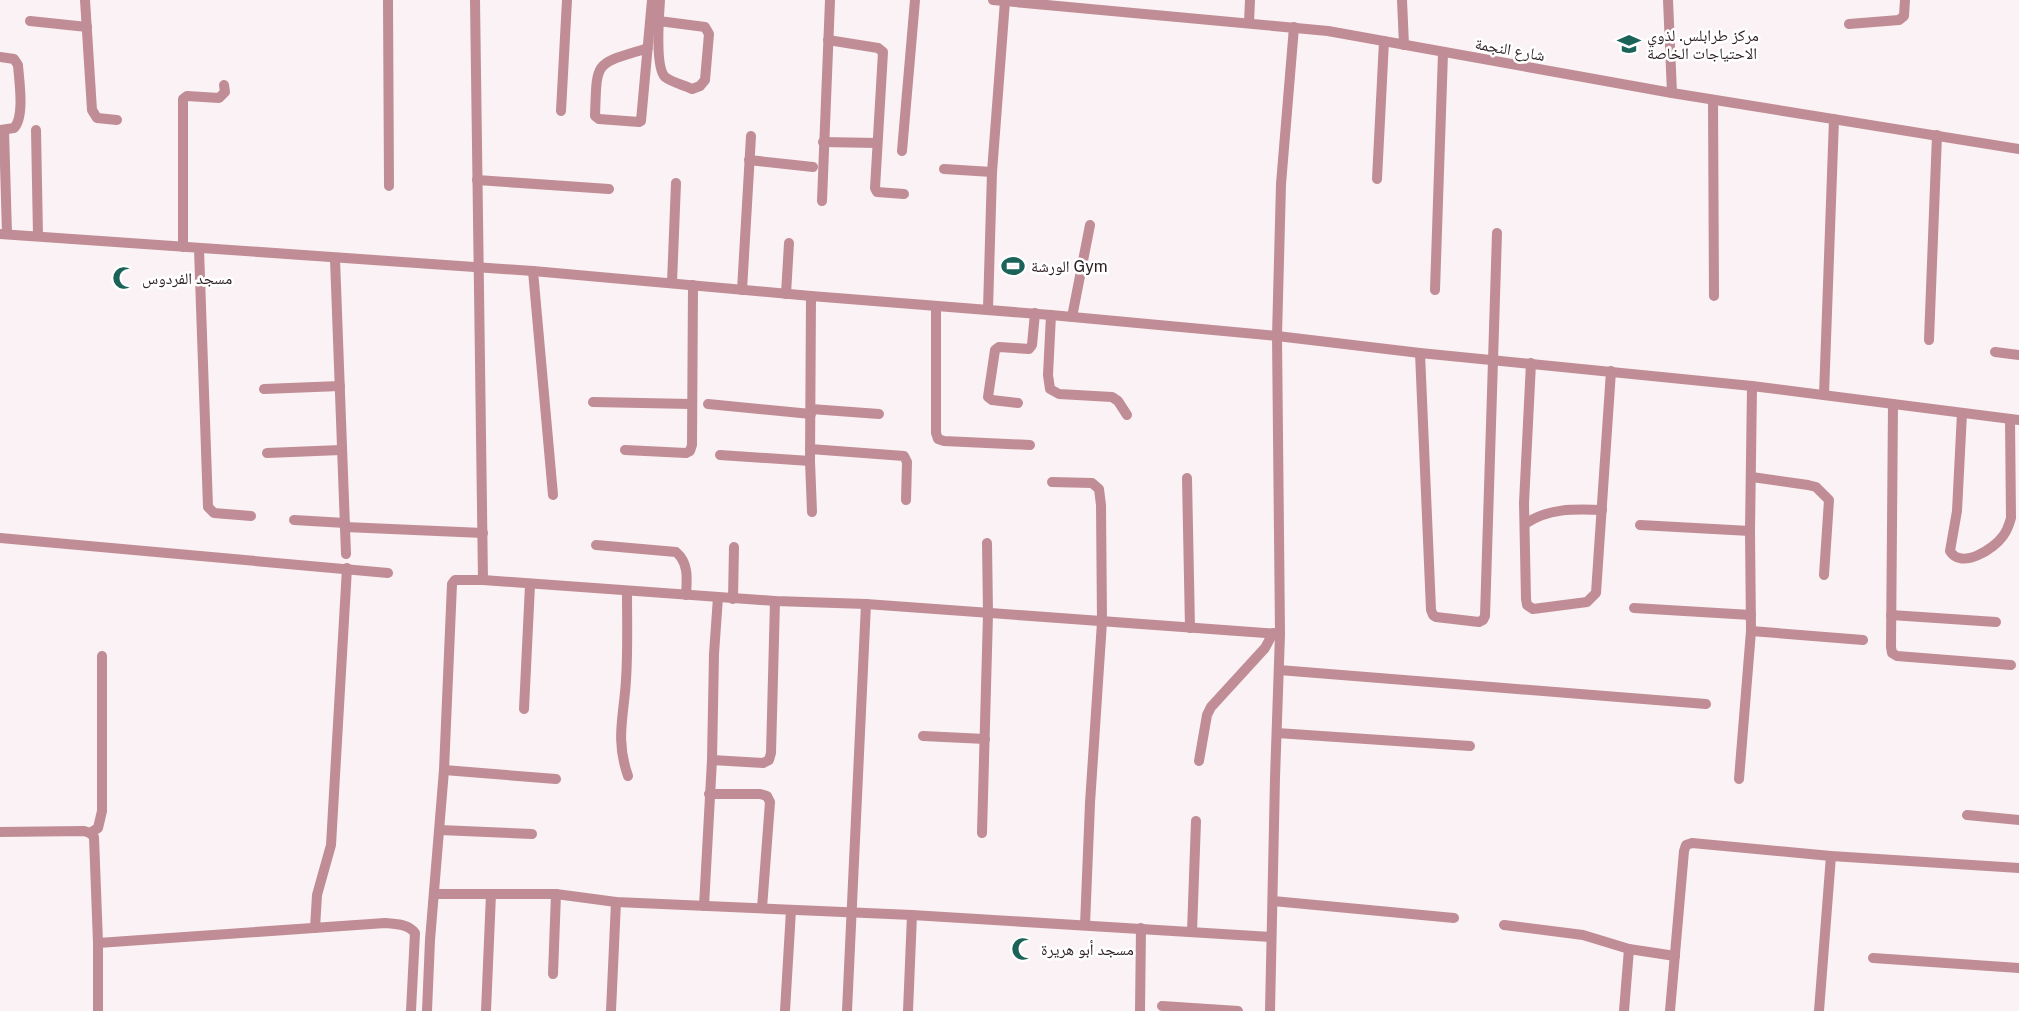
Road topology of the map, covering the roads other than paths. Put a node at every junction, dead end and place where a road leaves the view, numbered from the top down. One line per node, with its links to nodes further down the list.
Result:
1 (85, 0): 19 (street)
2 (388, 0): 48 (street)
3 (475, 0): 46 (street)
4 (567, 0): 30 (street)
5 (652, 0): 24 (street)
6 (660, 0): 16 (street)
7 (830, 0): 21 (street)
8 (915, 0): 40 (street)
9 (1250, 0): 17 (street)
10 (1402, 0): 23 (street)
11 (1668, 0): 28 (street)
12 (1905, 0): 18 (street)
13 (999, 1): 14 (street, شارع النجمة); 44 (street)
14 (1111, 5): 17 (street, شارع النجمة)
15 (30, 21): 19 (street)
16 (659, 21): 16 (street)
17 (1249, 23): 20 (street, شارع النجمة)
18 (1850, 24)
19 (87, 27): 32 (street)
20 (1294, 27): 22 (street, شارع النجمة); 74 (street)
21 (828, 40): 37 (street); 38 (street)
22 (1384, 41): 23 (street, شارع النجمة); 45 (street)
23 (1404, 45): 25 (street, شارع النجمة)
24 (648, 48): 24 (street)
25 (1443, 53): 28 (street, شارع النجمة); 65 (street)
26 (0, 57): 33 (street)
27 (224, 85): 57 (street)
28 (1672, 93): 29 (street, شارع النجمة)
29 (1713, 100): 31 (street, شارع النجمة); 68 (street)
30 (561, 111)
31 (1834, 119): 35 (street, شارع النجمة); 85 (street)
32 (117, 120)
33 (2, 130): 54 (street)
34 (36, 130): 55 (street)
35 (1936, 135): 39 (street, شارع النجمة); 75 (street)
36 (751, 136): 41 (street)
37 (823, 142): 38 (street); 51 (street)
38 (877, 143): 50 (street)
39 (2019, 149)
40 (902, 151)
41 (749, 160): 42 (street); 64 (street)
42 (813, 167)
43 (944, 169): 44 (street)
44 (992, 172): 70 (street)
45 (1377, 179)
46 (477, 180): 49 (street); 60 (street)
47 (676, 183): 62 (street)
48 (389, 186)
49 (609, 189)
50 (904, 194)
51 (822, 201)
52 (1090, 225): 73 (street)
53 (1497, 233): 79 (street)
54 (3, 234): 55 (street)
55 (38, 236): 57 (street)
56 (789, 243): 66 (street)
57 (183, 247): 58 (street)
58 (199, 249): 59 (street); 110 (street)
59 (335, 259): 60 (street); 82 (street)
60 (479, 267): 61 (street); 116 (street)
61 (533, 271): 62 (street); 106 (street)
62 (672, 283): 63 (street)
63 (693, 285): 64 (street); 88 (street)
64 (742, 290): 66 (street)
65 (1434, 290)
66 (786, 294): 67 (street)
67 (811, 296): 69 (street); 91 (street)
68 (1714, 296)
69 (936, 306): 70 (street); 96 (street)
70 (988, 309): 71 (street)
71 (1035, 313): 72 (street); 87 (street)
72 (1051, 315): 73 (street); 94 (street)
73 (1072, 317): 74 (street)
74 (1277, 336): 77 (street); 141 (street)
75 (1929, 340)
76 (1995, 352): 78 (street)
77 (1420, 353): 79 (street); 79 (street)
78 (2019, 355)
79 (1494, 359): 80 (street)
80 (1531, 363): 81 (street); 112 (street)
81 (1611, 370): 83 (street); 108 (street)
82 (340, 386): 84 (street); 98 (street)
83 (1752, 386): 85 (street); 103 (street)
84 (264, 389)
85 (1824, 395): 90 (street)
86 (593, 402): 88 (street)
87 (1018, 403)
88 (691, 404): 99 (street)
89 (708, 404): 91 (street)
90 (1893, 404): 92 (street); 136 (street)
91 (811, 411): 93 (street); 97 (street)
92 (1962, 413): 95 (street); 95 (street)
93 (879, 414)
94 (1127, 416)
95 (2015, 420)
96 (1030, 445)
97 (810, 449): 102 (street); 107 (street)
98 (341, 450): 100 (street); 113 (street)
99 (625, 450)
100 (267, 453)
101 (720, 455): 102 (street)
102 (810, 461): 109 (street)
103 (1752, 477): 115 (street); 124 (street)
104 (1187, 478): 139 (street)
105 (1052, 482): 137 (street)
106 (553, 495)
107 (906, 500)
108 (1602, 510): 112 (street); 112 (street)
109 (812, 512)
110 (251, 516)
111 (294, 520): 113 (street)
112 (1525, 524)
113 (345, 525): 116 (street); 121 (street)
114 (1640, 525): 115 (street)
115 (1750, 531): 135 (street)
116 (483, 532): 125 (street)
117 (0, 538): 122 (street)
118 (987, 543): 134 (street)
119 (596, 545): 128 (street)
120 (734, 547): 130 (street)
121 (346, 554)
122 (347, 568): 123 (street); 182 (street)
123 (388, 573)
124 (1824, 575)
125 (483, 580): 126 (street); 154 (street)
126 (530, 585): 127 (street); 147 (street)
127 (627, 591): 128 (street); 155 (street)
128 (686, 595): 129 (street)
129 (718, 597): 130 (street); 152 (street)
130 (733, 598): 131 (street)
131 (775, 602): 132 (street); 152 (street)
132 (866, 604): 134 (street); 177 (street)
133 (1634, 608): 135 (street)
134 (988, 614): 137 (street); 150 (street)
135 (1751, 615): 140 (street)
136 (1891, 615): 138 (street); 144 (street)
137 (1102, 622): 139 (street); 181 (street)
138 (1996, 622)
139 (1190, 628): 141 (street)
140 (1751, 632): 142 (street); 157 (street)
141 (1277, 633): 145 (street); 153 (street)
142 (1863, 640)
143 (102, 656): 164 (street)
144 (2011, 665)
145 (1279, 670): 146 (street); 148 (street)
146 (1706, 704)
147 (524, 709)
148 (1277, 733): 151 (street); 172 (street)
149 (922, 736): 150 (street)
150 (985, 739): 165 (street)
151 (1470, 746)
152 (712, 760): 158 (street)
153 (1199, 761)
154 (444, 770): 156 (street); 162 (street)
155 (628, 776)
156 (556, 779)
157 (1739, 779)
158 (709, 794): 174 (street); 175 (street)
159 (1966, 815): 160 (street)
160 (2019, 820)
161 (1196, 821): 184 (street)
162 (440, 830): 166 (street); 169 (street)
163 (0, 832): 164 (street)
164 (90, 832): 186 (street)
165 (982, 832)
166 (532, 834)
167 (1831, 856): 168 (street); 188 (street); 206 (street)
168 (2019, 868)
169 (434, 894): 170 (street); 195 (street)
170 (491, 894): 171 (street); 196 (street)
171 (556, 894): 173 (street); 191 (street)
172 (1273, 901): 179 (street); 185 (street)
173 (616, 902): 174 (street); 197 (street)
174 (704, 906): 175 (street)
175 (762, 908): 176 (street)
176 (791, 910): 177 (street); 198 (street)
177 (851, 913): 178 (street); 199 (street)
178 (912, 915): 181 (street); 200 (street)
179 (1454, 918)
180 (1504, 925): 187 (street)
181 (1085, 926): 183 (street)
182 (315, 928): 186 (street); 194 (street)
183 (1141, 928): 184 (street); 201 (street)
184 (1192, 932): 185 (street)
185 (1271, 937): 203 (street)
186 (98, 943): 193 (street)
187 (1629, 950): 188 (street); 204 (street)
188 (1675, 956): 205 (street)
189 (1873, 958): 190 (street)
190 (2019, 968)
191 (553, 974)
192 (1162, 1006): 202 (street)
193 (98, 1011)
194 (411, 1011)
195 (427, 1011)
196 (486, 1011)
197 (610, 1011)
198 (785, 1011)
199 (847, 1011)
200 (908, 1011)
201 (1140, 1011)
202 (1238, 1011)
203 (1270, 1011)
204 (1624, 1011)
205 (1670, 1011)
206 (1819, 1011)

